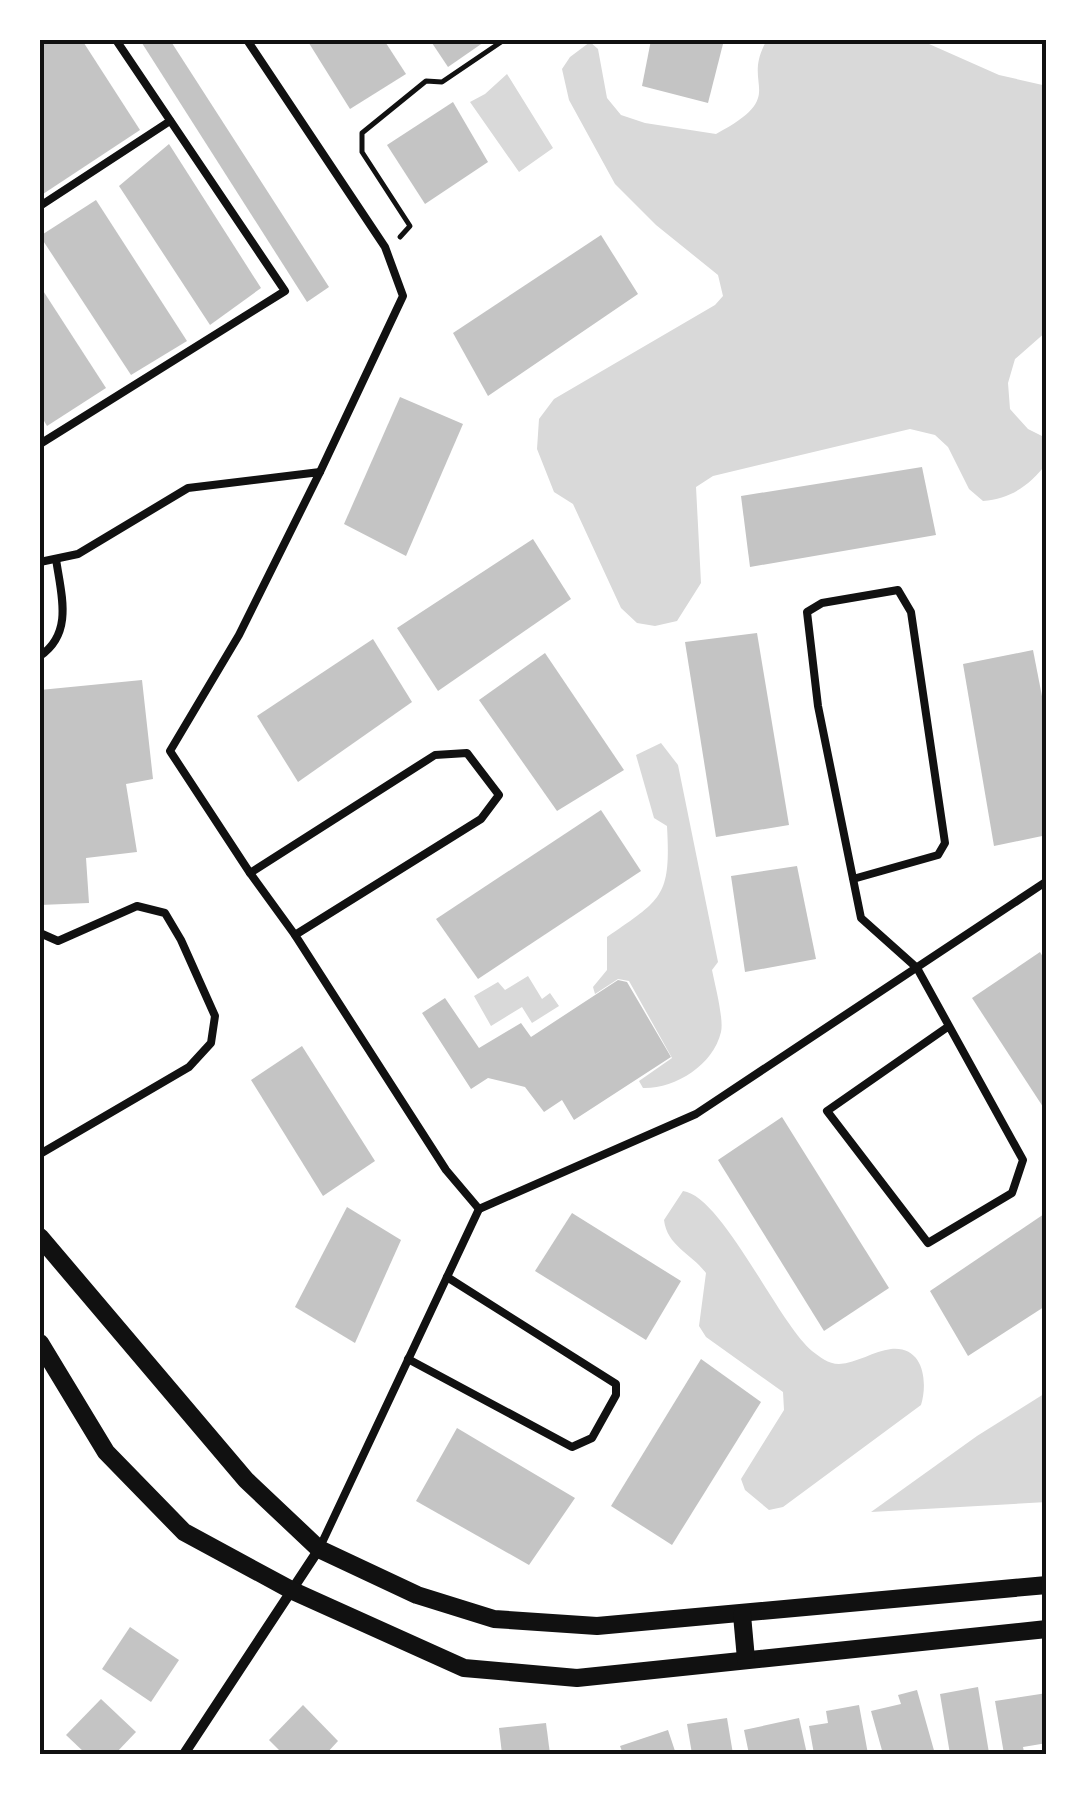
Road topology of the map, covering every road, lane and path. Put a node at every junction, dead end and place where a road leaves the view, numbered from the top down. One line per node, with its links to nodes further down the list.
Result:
1 (116, 40): 4 (lane)
2 (248, 40): 6 (lane)
3 (504, 40): 6 (path)
4 (170, 121): 5 (lane); 7 (lane)
5 (40, 206)
6 (385, 247): 8 (lane)
7 (40, 444)
8 (320, 472): 9 (lane); 12 (lane)
9 (56, 559): 10 (lane); 11 (lane)
10 (40, 562)
11 (40, 656)
12 (250, 873): 16 (lane); 16 (lane)
13 (853, 880): 13 (lane); 17 (lane)
14 (1047, 881): 17 (lane)
15 (40, 932): 19 (lane)
16 (295, 935): 20 (lane)
17 (917, 968): 18 (lane); 20 (lane)
18 (949, 1026): 18 (lane)
19 (40, 1154)
20 (479, 1209): 22 (lane)
21 (40, 1237): 25 (street)
22 (447, 1277): 24 (lane); 24 (lane)
23 (40, 1343): 27 (street)
24 (408, 1359): 25 (lane)
25 (319, 1549): 27 (street); 28 (street)
26 (1047, 1586): 28 (street)
27 (293, 1591): 30 (street); 31 (street)
28 (742, 1616): 30 (street)
29 (1047, 1629): 30 (street)
30 (746, 1659)
31 (184, 1754)

